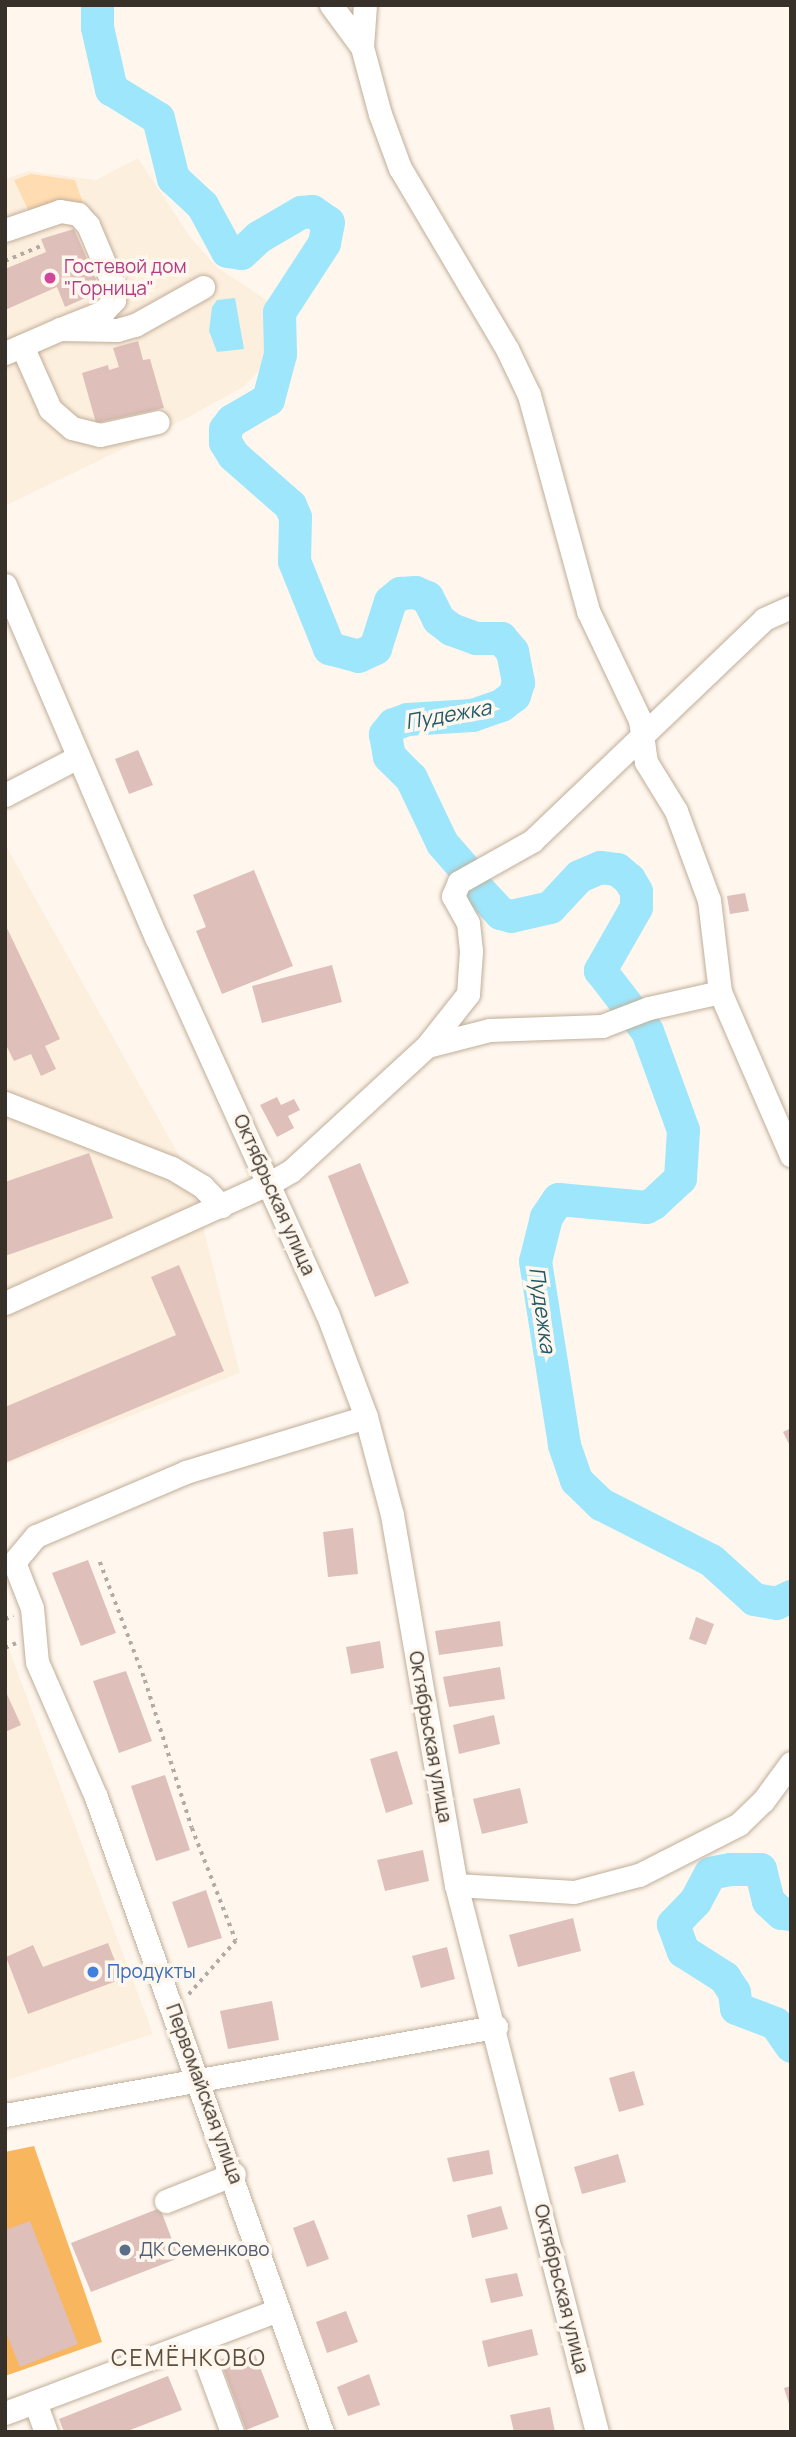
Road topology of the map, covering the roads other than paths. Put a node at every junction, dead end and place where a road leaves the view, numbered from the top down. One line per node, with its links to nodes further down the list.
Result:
1 (331, 5): 3 (street)
2 (365, 5): 3 (street)
3 (362, 47): 11 (street)
4 (5, 230): 6 (street)
5 (203, 287): 6 (street)
6 (60, 329): 7 (street)
7 (13, 349): 8 (street)
8 (158, 422)
9 (5, 585): 12 (street, Октябрьская улица)
10 (791, 607): 11 (street)
11 (643, 739): 14 (street); 15 (street)
12 (78, 757): 13 (street); 18 (street, Октябрьская улица)
13 (5, 795)
14 (720, 992): 15 (street); 17 (street)
15 (427, 1046): 18 (street)
16 (5, 1103): 19 (street)
17 (791, 1155)
18 (270, 1183): 19 (street); 21 (street, Октябрьская улица)
19 (221, 1206): 20 (street)
20 (5, 1303)
21 (366, 1417): 23 (street, Октябрьская улица); 25 (street, Первомайская улица)
22 (791, 1763): 23 (street)
23 (456, 1885): 24 (street, Октябрьская улица)
24 (496, 2027): 25 (street); 36 (street, Октябрьская улица)
25 (199, 2080): 26 (street); 27 (street, Первомайская улица)
26 (5, 2115)
27 (234, 2174): 28 (street); 29 (street, Первомайская улица)
28 (166, 2201)
29 (277, 2310): 30 (street); 35 (street, Первомайская улица)
30 (198, 2340): 31 (street); 34 (street)
31 (35, 2402): 32 (street); 33 (street)
32 (5, 2413)
33 (46, 2432)
34 (232, 2432)
35 (322, 2432)
36 (597, 2432)

